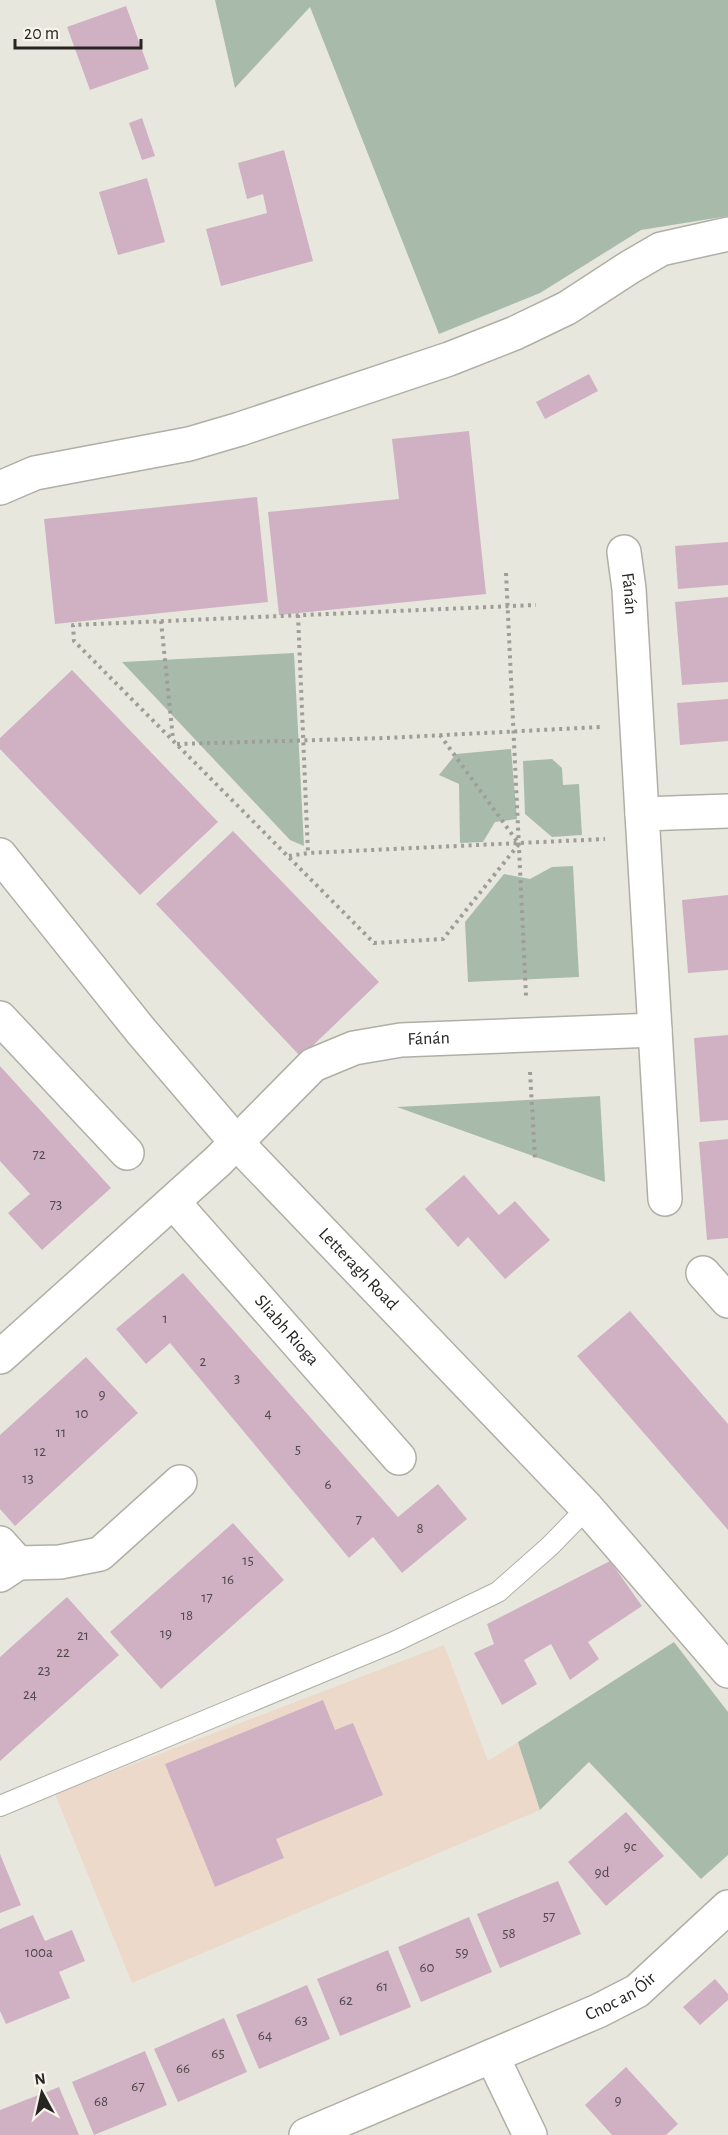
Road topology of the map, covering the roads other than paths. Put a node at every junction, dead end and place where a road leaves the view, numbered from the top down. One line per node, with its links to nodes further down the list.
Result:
1 (728, 234): 2 (street)
2 (0, 488)
3 (624, 552): 5 (street, Fánán)
4 (728, 811): 5 (street)
5 (643, 826): 8 (street, Fánán)
6 (0, 855): 9 (street, Letteragh Road)
7 (0, 1018): 10 (street)
8 (654, 1029): 9 (street, Fánán); 11 (street, Fánán)
9 (237, 1143): 12 (street); 18 (street, Letteragh Road)
10 (127, 1153)
11 (665, 1198)
12 (174, 1203): 15 (street); 16 (street, Sliabh Rioga)
13 (703, 1273): 14 (street)
14 (728, 1302)
15 (0, 1357)
16 (399, 1458)
17 (180, 1482): 19 (street)
18 (587, 1508): 20 (street, Letteragh Road); 21 (lane)
19 (6, 1560)
20 (728, 1671)
21 (0, 1806)
22 (728, 1907): 23 (street, Cnoc an Óir)
23 (492, 2056): 24 (street, Cnoc an Óir); 25 (street)
24 (306, 2135)
25 (530, 2135)

